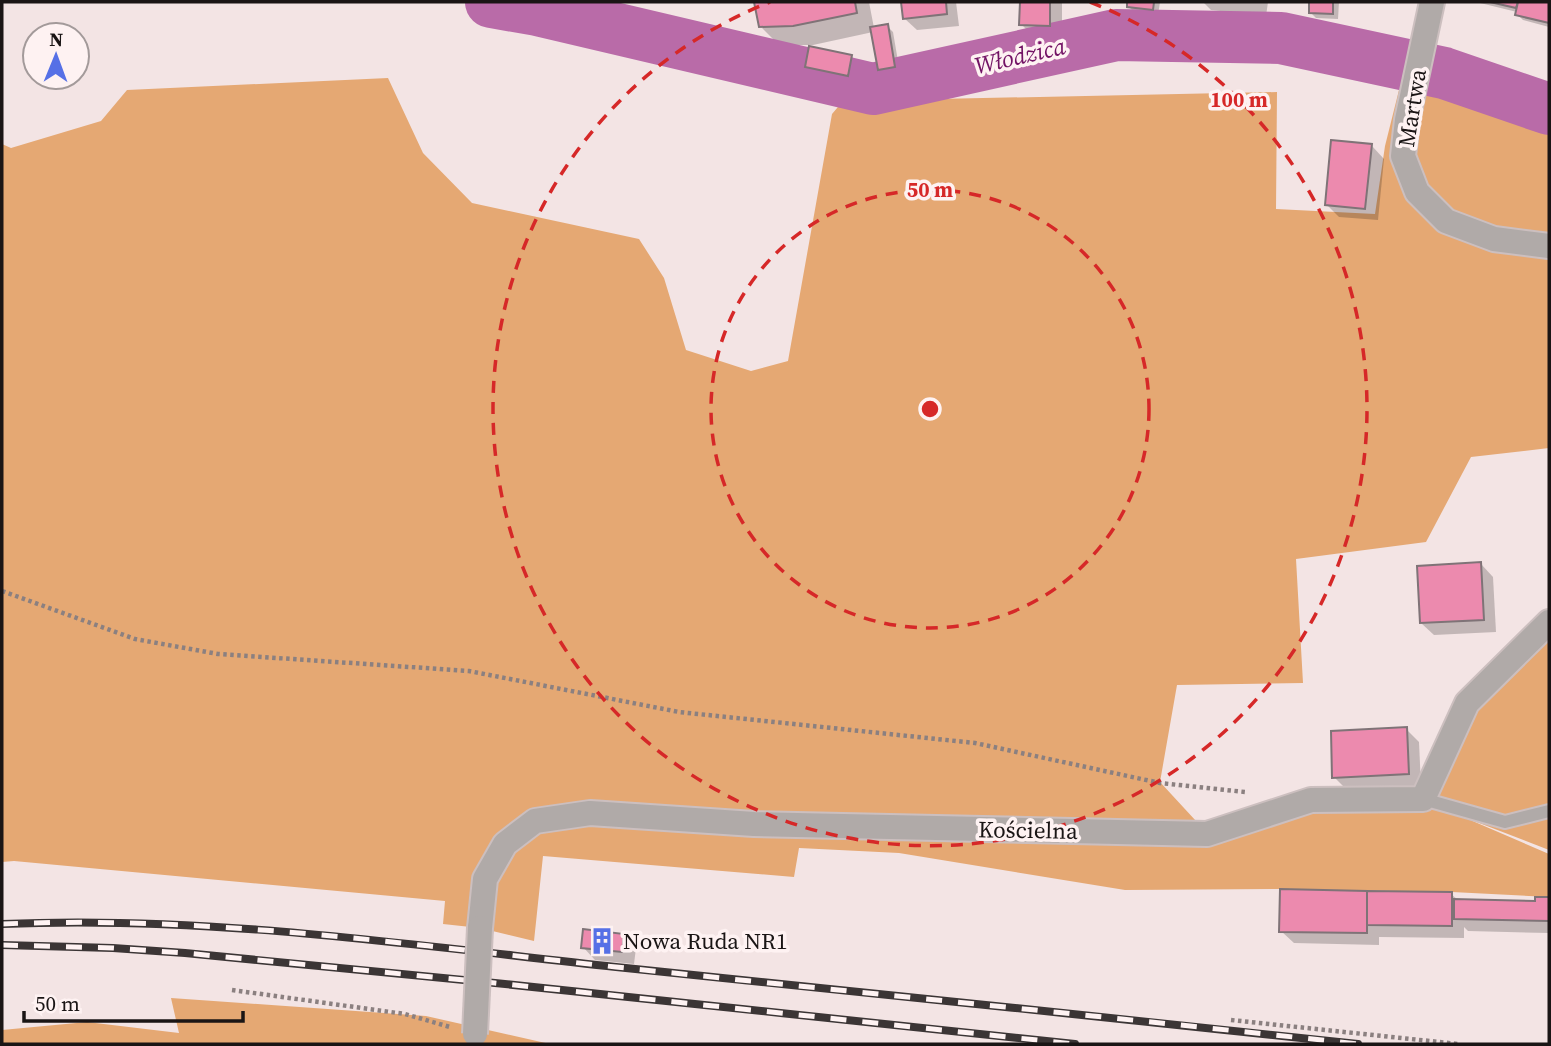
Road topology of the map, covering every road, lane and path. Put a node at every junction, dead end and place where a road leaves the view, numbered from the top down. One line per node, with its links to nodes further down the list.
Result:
1 (1431, 9): 2 (street, Martwa)
2 (1549, 246)
3 (2, 591): 5 (path)
4 (1549, 622): 6 (street)
5 (1256, 794)
6 (1423, 799): 7 (lane); 10 (street, Kościelna, bridge)
7 (1549, 811)
8 (232, 990): 10 (path)
9 (1231, 1020): 11 (path)
10 (475, 1034)
11 (1458, 1044)

